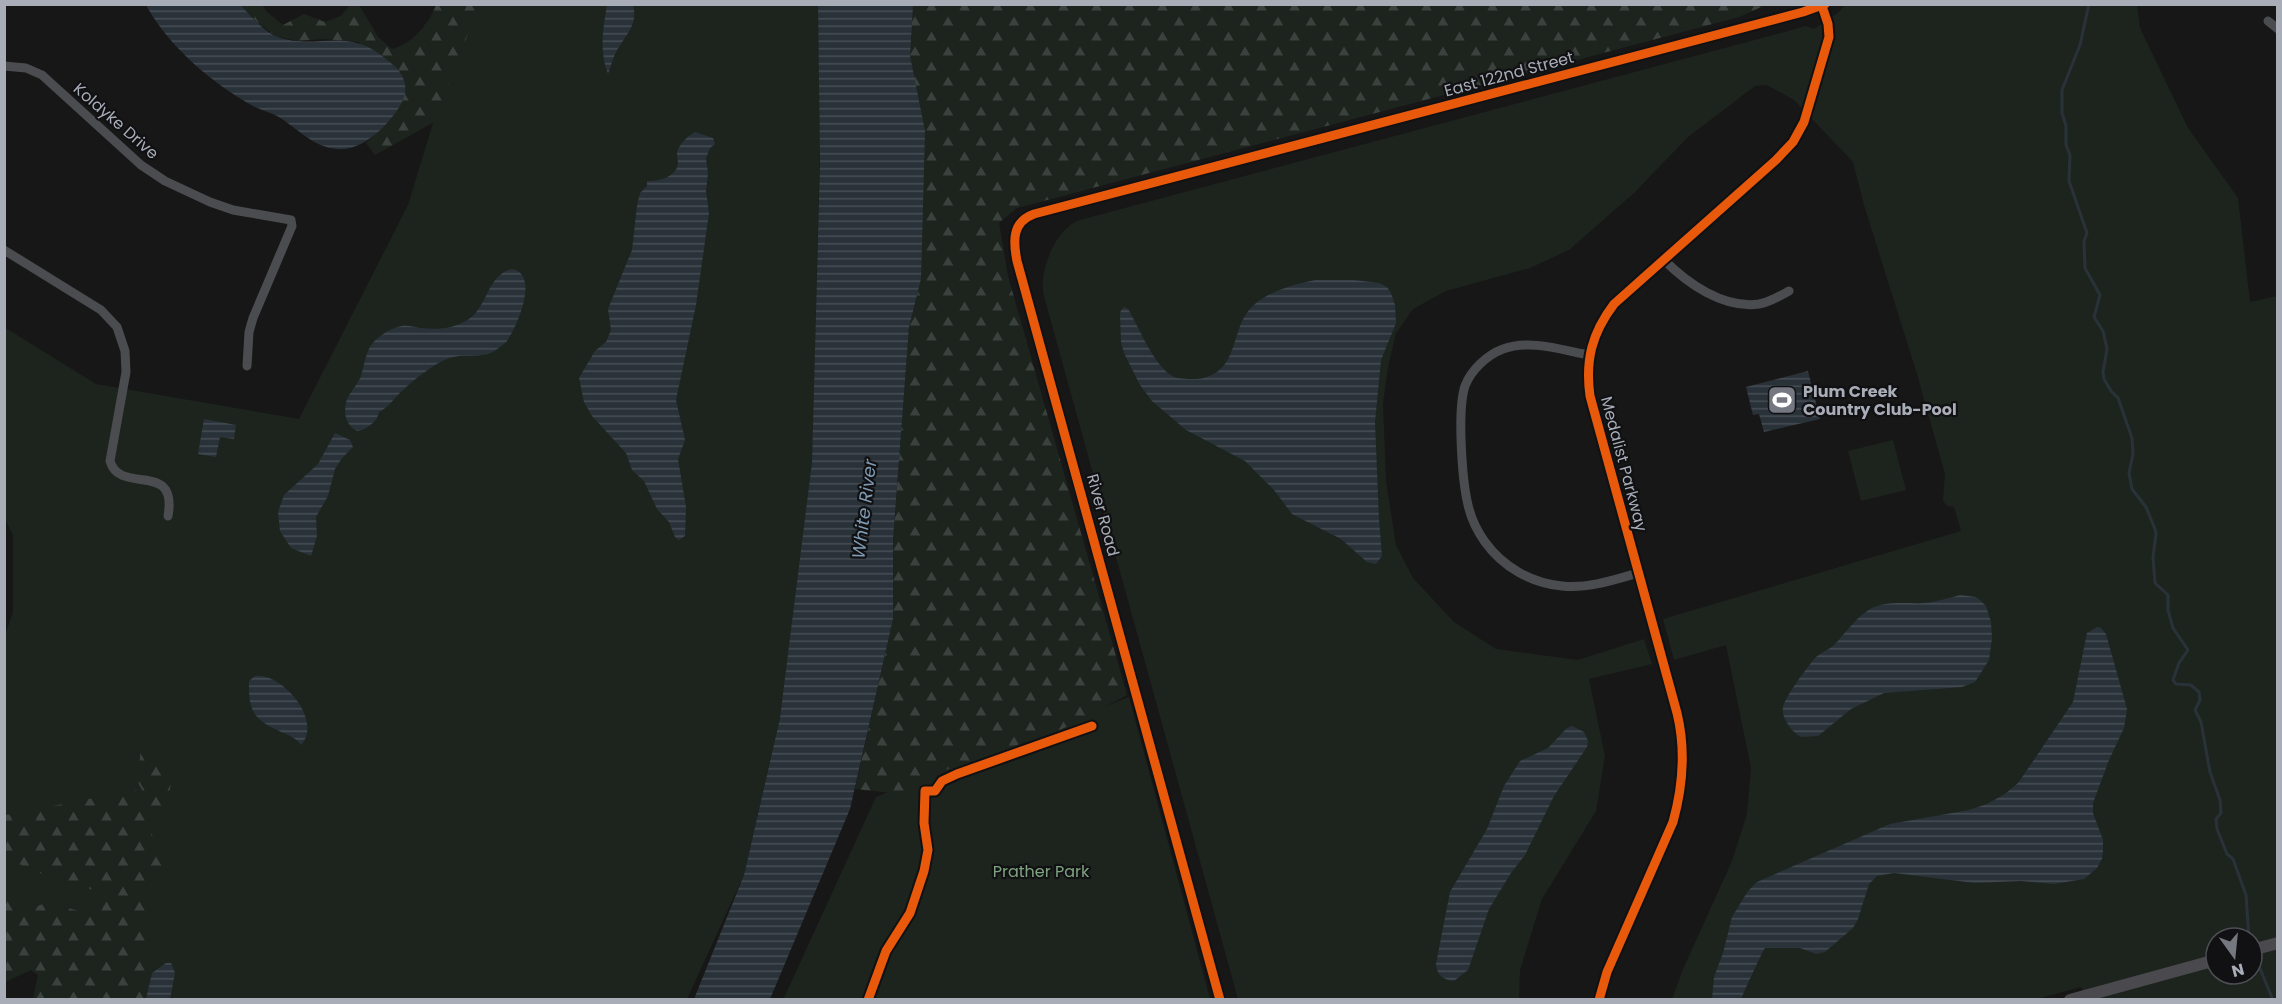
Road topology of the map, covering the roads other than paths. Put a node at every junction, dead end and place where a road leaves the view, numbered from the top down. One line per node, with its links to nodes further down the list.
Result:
1 (1823, 5): 5 (street, East 122nd Street); 7 (street, Medalist Parkway)
2 (2268, 21): 3 (street)
3 (2277, 29)
4 (4, 66): 10 (street, Koldyke Drive)
5 (1203, 171): 14 (street, River Road)
6 (4, 250): 11 (street)
7 (1664, 260): 8 (street); 9 (street, Medalist Parkway)
8 (1789, 291)
9 (1589, 355): 12 (street, Medalist Parkway); 12 (street)
10 (247, 366)
11 (168, 516)
12 (1638, 573): 15 (street, Medalist Parkway)
13 (2204, 963): 16 (street)
14 (1220, 999)
15 (1599, 999)
16 (2070, 999)

